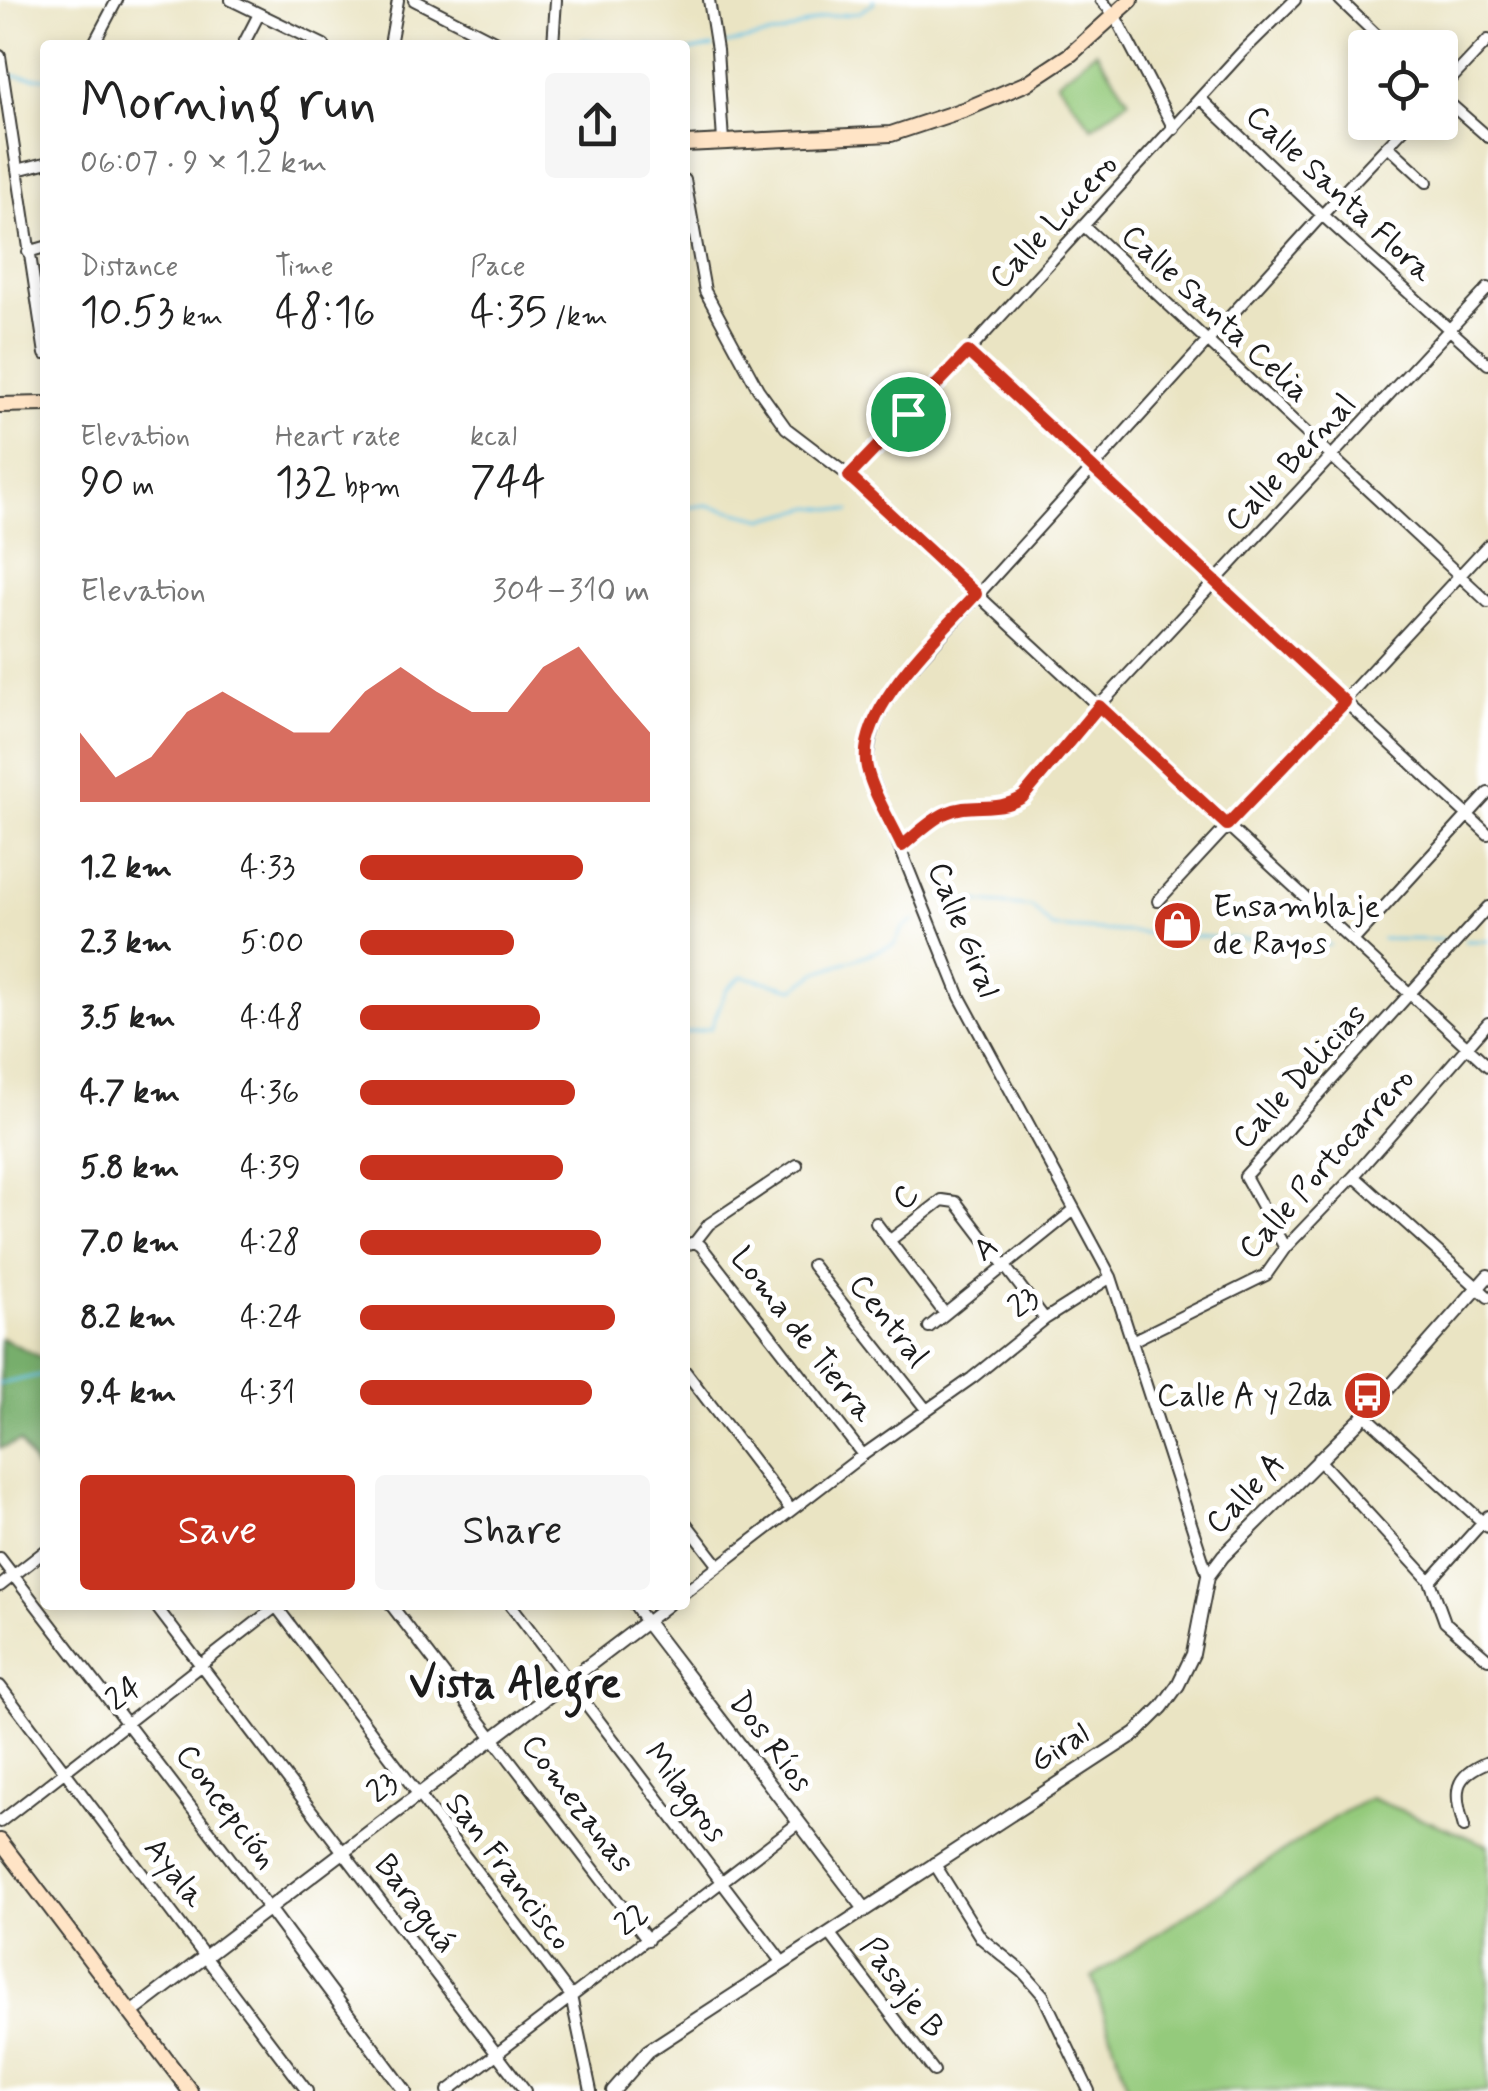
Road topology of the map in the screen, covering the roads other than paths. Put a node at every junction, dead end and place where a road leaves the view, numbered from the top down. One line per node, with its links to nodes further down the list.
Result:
1 (117, 0): 14 (street)
2 (230, 0): 11 (street)
3 (398, 0): 17 (street)
4 (414, 0): 18 (street)
5 (556, 0): 19 (street)
6 (709, 0): 28 (street)
7 (1100, 0): 12 (street)
8 (1132, 0): 12 (main road)
9 (1295, 0): 23 (street, Calle Lucero)
10 (1340, 0): 13 (street)
11 (259, 14): 15 (street); 16 (street)
12 (1115, 16): 25 (street); 28 (main road)
13 (1371, 30)
14 (96, 40)
15 (245, 40)
16 (314, 40)
17 (391, 40)
18 (492, 40)
19 (553, 40)
20 (1488, 40): 22 (street)
21 (0, 57): 32 (street)
22 (1458, 73)
23 (1201, 99): 25 (street, Calle Lucero); 35 (street, Calle Santa Flora)
24 (1458, 110): 26 (street)
25 (1174, 129): 36 (street, Calle Lucero)
26 (1488, 137)
27 (1394, 140): 30 (street, Calle Giral)
28 (723, 141): 29 (main road)
29 (690, 144)
30 (1388, 146): 33 (street); 35 (street, Calle Giral)
31 (40, 164): 32 (street)
32 (16, 170): 38 (street)
33 (1426, 182)
34 (690, 208): 49 (street)
35 (1322, 215): 41 (street, Calle Santa Flora); 42 (street, Calle Giral)
36 (1084, 226): 42 (street, Calle Santa Celia); 43 (street, Calle Lucero)
37 (40, 249): 38 (street)
38 (28, 252): 40 (street)
39 (1488, 288): 41 (street, Calle Bernal)
40 (40, 319)
41 (1450, 330): 44 (street, Calle Santa Flora); 47 (street, Calle Bernal)
42 (1208, 342): 47 (street, Calle Santa Celia); 48 (street, Calle Giral)
43 (968, 352): 48 (street); 49 (street, Calle Lucero)
44 (1488, 364)
45 (40, 404): 46 (main road)
46 (0, 406)
47 (1331, 456): 51 (street, Calle Santa Celia); 52 (street, Calle Bernal)
48 (1092, 469): 52 (street); 53 (street, Calle Giral)
49 (849, 476): 53 (street)
50 (1488, 545): 51 (street)
51 (1460, 576): 54 (street, Calle Santa Celia); 55 (street)
52 (1216, 582): 55 (street); 56 (street, Calle Bernal)
53 (976, 594): 56 (street); 61 (street, Calle Giral)
54 (1488, 602)
55 (1345, 702): 58 (street); 59 (street)
56 (1099, 706): 59 (street); 61 (street, Calle Bernal)
57 (1488, 793): 58 (street)
58 (1467, 814): 60 (street); 64 (street)
59 (1227, 825): 62 (street); 64 (street)
60 (1488, 834)
61 (902, 846): 71 (street, Calle Giral)
62 (1158, 901)
63 (1488, 907): 65 (street, Calle Delicias)
64 (1353, 941): 65 (street)
65 (1409, 994): 67 (street); 75 (street, Calle Delicias)
66 (1488, 1023): 67 (street, Calle Portocarrero)
67 (1468, 1046): 68 (street); 70 (street, Calle Portocarrero)
68 (1488, 1066)
69 (797, 1165): 74 (street)
70 (1354, 1176): 75 (street, Calle Portocarrero); 80 (street)
71 (1074, 1210): 77 (street, A); 79 (street, Calle Giral)
72 (876, 1223): 73 (street)
73 (890, 1241): 77 (street, C); 81 (street)
74 (694, 1244): 88 (street, Loma de Tierra)
75 (1285, 1248): 84 (street, Calle Portocarrero)
76 (812, 1265): 86 (street, Central)
77 (1005, 1265): 81 (street, A); 82 (street)
78 (1488, 1276): 80 (street, Calle A)
79 (1111, 1277): 82 (street, 23); 84 (street, Giral)
80 (1483, 1292): 87 (street, Calle A)
81 (945, 1314): 83 (street, A)
82 (1045, 1319): 86 (street, 23)
83 (929, 1328)
84 (1132, 1341): 97 (street, Giral)
85 (690, 1377): 90 (street)
86 (925, 1408): 88 (street, 23)
87 (1365, 1415): 89 (street, Calle A); 91 (street)
88 (863, 1455): 90 (street, 23)
89 (1318, 1459): 97 (street, Calle A); 98 (street)
90 (792, 1510): 95 (street, 23)
91 (1486, 1522): 98 (street)
92 (690, 1528): 95 (street)
93 (40, 1555): 96 (street)
94 (0, 1558): 96 (street, Concepción)
95 (720, 1566): 100 (street, 23)
96 (14, 1575): 99 (street); 101 (street, Concepción)
97 (1208, 1576): 125 (street, Giral)
98 (1430, 1581): 111 (street)
99 (0, 1586)
100 (690, 1588)
101 (40, 1609)
102 (41, 1610): 115 (street, Concepción)
103 (159, 1610): 112 (street, Baraguá)
104 (270, 1610): 112 (street, 24)
105 (280, 1610): 119 (street, San Francisco)
106 (395, 1610): 116 (street, Comezanas)
107 (515, 1610): 113 (street, Milagros)
108 (638, 1610): 110 (street, Dos Ríos)
109 (662, 1610): 110 (street, 23)
110 (646, 1622): 113 (street, 23); 121 (street, Dos Ríos)
111 (1488, 1659)
112 (202, 1666): 115 (street, 24); 124 (street, Baraguá)
113 (570, 1680): 116 (street, 23); 126 (street, Milagros)
114 (0, 1686): 118 (street, Ayala)
115 (127, 1723): 118 (street, 24); 127 (street, Concepción)
116 (496, 1738): 119 (street, 23); 130 (street, Comezanas)
117 (1488, 1762): 122 (street)
118 (64, 1771): 120 (street, 24); 131 (street, Ayala)
119 (419, 1796): 124 (street, 23); 133 (street, San Francisco)
120 (0, 1822)
121 (797, 1824): 126 (street, 22); 128 (street, Dos Ríos)
122 (1464, 1827)
123 (0, 1841): 134 (main road)
124 (345, 1852): 127 (street, 23); 135 (street, Baraguá)
125 (934, 1863): 128 (street, Giral); 144 (street)
126 (721, 1884): 130 (street, 22); 132 (street, Milagros)
127 (269, 1909): 131 (street, 23); 139 (street, Concepción)
128 (865, 1909): 129 (street, Giral)
129 (830, 1934): 132 (street, Giral); 136 (street, Pasaje B)
130 (648, 1940): 133 (street, 22)
131 (206, 1957): 134 (street, 23); 138 (street, Ayala)
132 (783, 1963): 143 (street, Giral)
133 (571, 1996): 135 (street, 22); 142 (street, San Francisco)
134 (131, 2013): 137 (main road)
135 (496, 2054): 140 (street, 22); 141 (street, Baraguá)
136 (934, 2071)
137 (190, 2091)
138 (308, 2091)
139 (405, 2091)
140 (448, 2091)
141 (526, 2091)
142 (592, 2091)
143 (613, 2091)
144 (1090, 2091)

